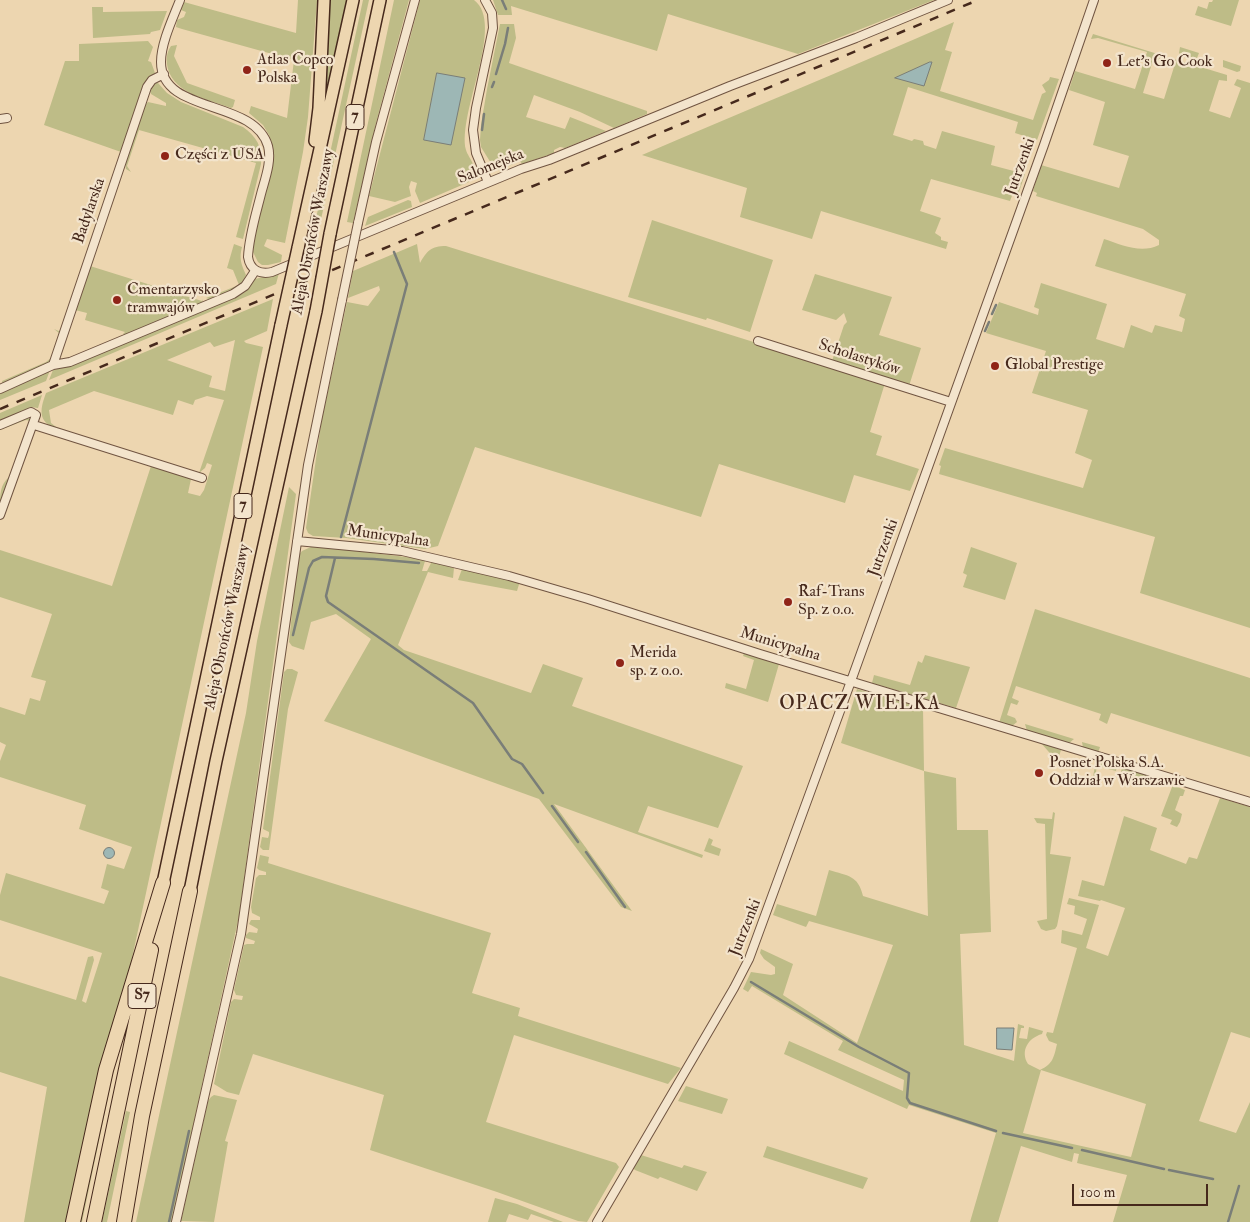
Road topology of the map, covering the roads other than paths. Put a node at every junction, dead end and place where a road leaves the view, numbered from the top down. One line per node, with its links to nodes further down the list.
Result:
1 (180, 0): 9 (street)
2 (324, 0): 11 (main road)
3 (353, 0): 11 (main road, Aleja Obrońców Warszawy / 7)
4 (380, 0): 25 (main road, Aleja Obrońców Warszawy / 7, bridge)
5 (415, 0): 21 (street, bridge)
6 (485, 0): 10 (street)
7 (948, 0): 10 (street, Salomejska)
8 (1094, 0): 16 (street, Jutrzenki)
9 (164, 74): 12 (street); 14 (street, Badylarska)
10 (488, 182): 12 (street, Salomejska)
11 (306, 210): 24 (main road, Aleja Obrońców Warszawy / 7, bridge)
12 (255, 271): 14 (street)
13 (758, 341): 16 (street, Scholastyków)
14 (53, 365): 15 (street)
15 (0, 389)
16 (951, 402): 22 (street, Jutrzenki)
17 (0, 425): 18 (street)
18 (34, 425): 19 (street); 20 (street)
19 (202, 478)
20 (0, 515)
21 (297, 541): 22 (street, Municypalna); 31 (street)
22 (851, 681): 23 (street, Municypalna); 32 (street, Jutrzenki)
23 (1250, 802)
24 (164, 883): 27 (highway); 28 (highway, Aleja Obrońców Warszawy / S7)
25 (190, 891): 26 (highway, Aleja Obrońców Warszawy / S7)
26 (141, 1119): 29 (highway); 30 (highway, S7)
27 (73, 1222)
28 (94, 1222)
29 (117, 1222)
30 (124, 1222)
31 (176, 1222)
32 (596, 1222)

